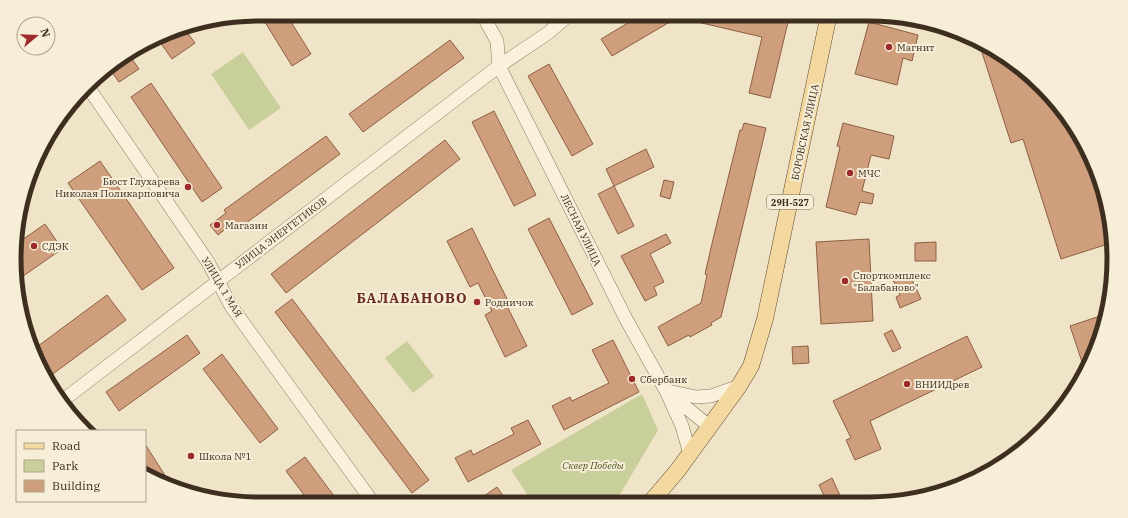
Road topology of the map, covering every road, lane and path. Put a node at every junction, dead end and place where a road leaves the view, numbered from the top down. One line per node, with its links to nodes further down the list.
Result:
1 (486, 21): 4 (street, ЛЕСНАЯ УЛИЦА)
2 (562, 21): 4 (street, УЛИЦА ЭНЕРГЕТИКОВ)
3 (828, 21): 7 (main road, БОРОВСКАЯ УЛИЦА / 29Н-527)
4 (499, 66): 6 (street, УЛИЦА ЭНЕРГЕТИКОВ); 8 (street, ЛЕСНАЯ УЛИЦА)
5 (91, 91): 6 (street, УЛИЦА 1 МАЯ)
6 (218, 282): 9 (street, УЛИЦА ЭНЕРГЕТИКОВ); 12 (street, УЛИЦА 1 МАЯ)
7 (739, 386): 8 (street); 10 (main road, 29Н-527)
8 (666, 391): 10 (street, ЛЕСНАЯ УЛИЦА); 11 (street)
9 (65, 397)
10 (710, 427): 11 (main road, 29Н-527)
11 (690, 454): 13 (main road, 29Н-527)
12 (369, 497)
13 (655, 497)

